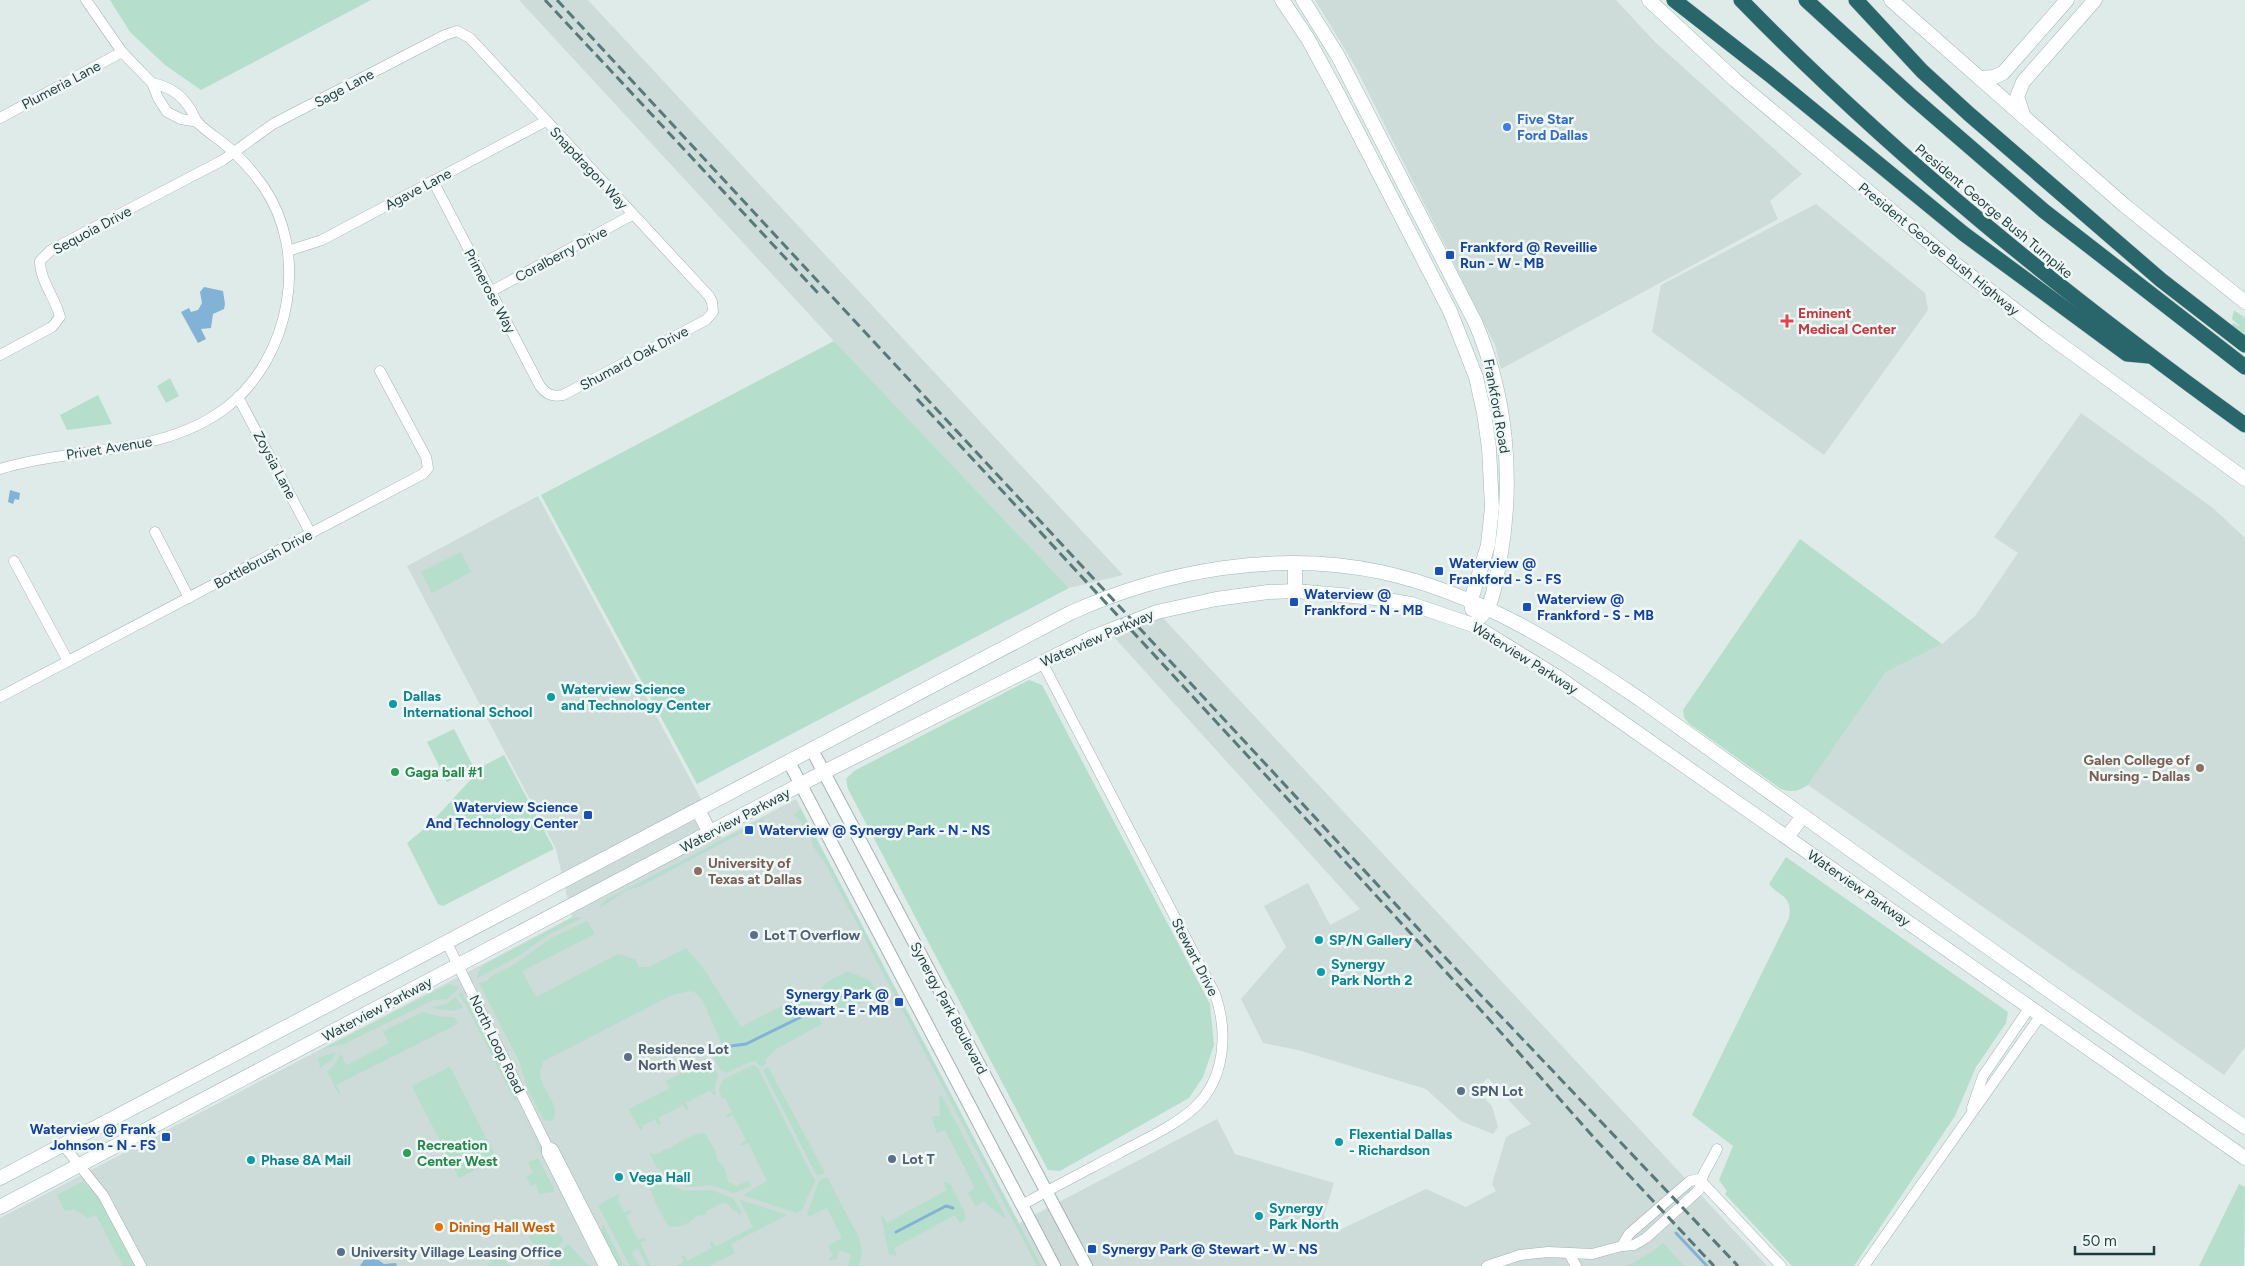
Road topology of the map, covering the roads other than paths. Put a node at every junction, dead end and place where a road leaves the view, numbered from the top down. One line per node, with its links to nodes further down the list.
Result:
1 (86, 0): 13 (street)
2 (1282, 0): 17 (main road, Frankford Road)
3 (1303, 0): 16 (main road, Frankford Road)
4 (1650, 0): 38 (main road, President George Bush Highway)
5 (1674, 0): 31 (highway)
6 (1741, 0): 31 (highway, President George Bush Turnpike)
7 (1806, 0): 32 (highway)
8 (1856, 0): 29 (highway)
9 (1891, 0): 14 (main road)
10 (2067, 0): 14 (main road)
11 (2095, 0): 19 (main road)
12 (457, 31): 20 (street, Snapdragon Way); 22 (street, Sage Lane)
13 (122, 52): 15 (street); 18 (street, Plumeria Lane)
14 (1980, 78): 19 (main road)
15 (152, 83): 21 (street); 21 (street)
16 (1353, 86): 17 (main road); 46 (main road, Frankford Road)
17 (1338, 94): 45 (main road, Frankford Road)
18 (0, 118)
19 (2024, 118): 27 (main road)
20 (546, 121): 23 (street, Agave Lane); 24 (street, Snapdragon Way)
21 (198, 122): 22 (street, Privet Avenue)
22 (235, 153): 25 (street, Privet Avenue); 30 (street, Sequoia Drive)
23 (433, 181): 25 (street, Agave Lane); 26 (street, Primerose Way)
24 (632, 215): 26 (street, Coralberry Drive); 28 (street, Snapdragon Way)
25 (288, 251): 35 (street, Privet Avenue)
26 (490, 292): 34 (street, Primerose Way)
27 (2245, 302)
28 (713, 312): 34 (street, Shumard Oak Drive)
29 (2245, 345)
30 (0, 355)
31 (2151, 356): 36 (highway, President George Bush Turnpike)
32 (2245, 368)
33 (380, 371): 40 (street, Bottlebrush Drive)
34 (552, 396)
35 (238, 397): 37 (street, Privet Avenue); 40 (street, Zoysia Lane)
36 (2245, 424)
37 (0, 469)
38 (2245, 479)
39 (155, 532): 44 (street)
40 (311, 534): 44 (street, Bottlebrush Drive)
41 (14, 561): 48 (street)
42 (1295, 565): 43 (main road); 45 (main road, Waterview Parkway); 51 (main road, Waterview Parkway)
43 (1295, 591): 47 (main road, Waterview Parkway); 49 (main road, Waterview Parkway)
44 (189, 598): 48 (street, Bottlebrush Drive)
45 (1471, 600): 46 (main road, Waterview Parkway); 47 (main road, Frankford Road)
46 (1488, 608): 47 (main road, Frankford Road); 56 (main road, Waterview Parkway)
47 (1473, 625): 58 (main road, Waterview Parkway)
48 (68, 661): 50 (street, Bottlebrush Drive)
49 (1042, 662): 53 (main road, Waterview Parkway); 72 (street, Stewart Drive)
50 (0, 698)
51 (812, 750): 52 (main road, Waterview Parkway); 53 (street, Synergy Park Boulevard)
52 (789, 762): 54 (street, Synergy Park Boulevard); 55 (main road, Waterview Parkway)
53 (824, 772): 54 (main road, Waterview Parkway); 72 (street, Synergy Park Boulevard)
54 (800, 785): 57 (main road, Waterview Parkway); 73 (street, Synergy Park Boulevard)
55 (698, 810): 57 (main road); 59 (main road, Waterview Parkway)
56 (1803, 816): 58 (main road); 61 (main road, Waterview Parkway)
57 (710, 833): 60 (main road, Waterview Parkway)
58 (1787, 837): 63 (main road, Waterview Parkway)
59 (446, 943): 60 (street, North Loop Road); 65 (main road, Waterview Parkway)
60 (458, 966): 66 (street, North Loop Road); 69 (main road, Waterview Parkway)
61 (2044, 987): 62 (main road, Waterview Parkway); 63 (main road)
62 (2056, 996): 63 (main road); 64 (main road, Waterview Parkway)
63 (2036, 1011): 68 (main road, Waterview Parkway); 84 (street)
64 (2245, 1126)
65 (63, 1145): 69 (street); 70 (main road, Waterview Parkway)
66 (548, 1146): 77 (street, North Loop Road); 78 (street, North Loop Road)
67 (1717, 1149): 71 (street)
68 (2245, 1158)
69 (81, 1165): 74 (main road, Waterview Parkway); 76 (street)
70 (0, 1178)
71 (1699, 1179): 75 (street); 83 (street)
72 (1047, 1191): 73 (street, Stewart Drive); 80 (street, Synergy Park Boulevard)
73 (1022, 1205): 79 (street, Synergy Park Boulevard)
74 (0, 1207)
75 (1570, 1254): 81 (street); 82 (street)
76 (141, 1266)
77 (604, 1266)
78 (613, 1266)
79 (1054, 1266)
80 (1086, 1266)
81 (1487, 1266)
82 (1576, 1266)
83 (1781, 1266)
84 (1864, 1266)

